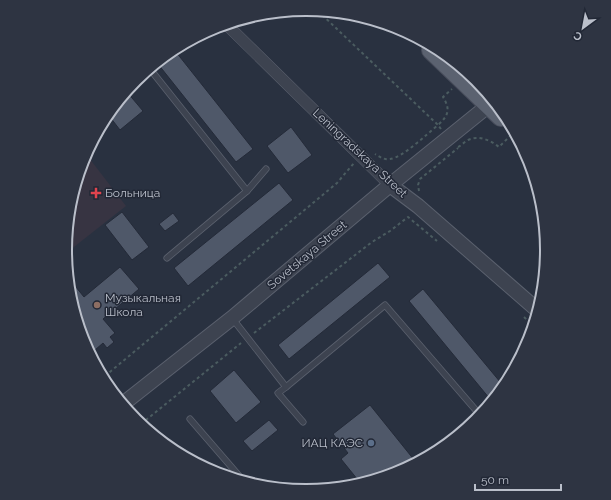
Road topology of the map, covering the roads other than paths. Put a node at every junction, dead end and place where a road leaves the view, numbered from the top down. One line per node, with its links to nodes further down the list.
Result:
1 (230, 28): 7 (street, Leningradskaya Street)
2 (438, 56): 4 (main road)
3 (153, 73): 8 (lane)
4 (484, 100)
5 (492, 109): 7 (street, Sovetskaya Street)
6 (266, 169): 8 (lane)
7 (390, 185): 10 (street, Leningradskaya Street); 11 (street, Sovetskaya Street)
8 (247, 191): 9 (lane)
9 (167, 258)
10 (529, 311)
11 (232, 318): 12 (lane); 13 (street, Sovetskaya Street)
12 (286, 387): 14 (lane); 16 (lane)
13 (127, 401)
14 (476, 410)
15 (190, 418): 17 (lane)
16 (303, 422)
17 (238, 474)

